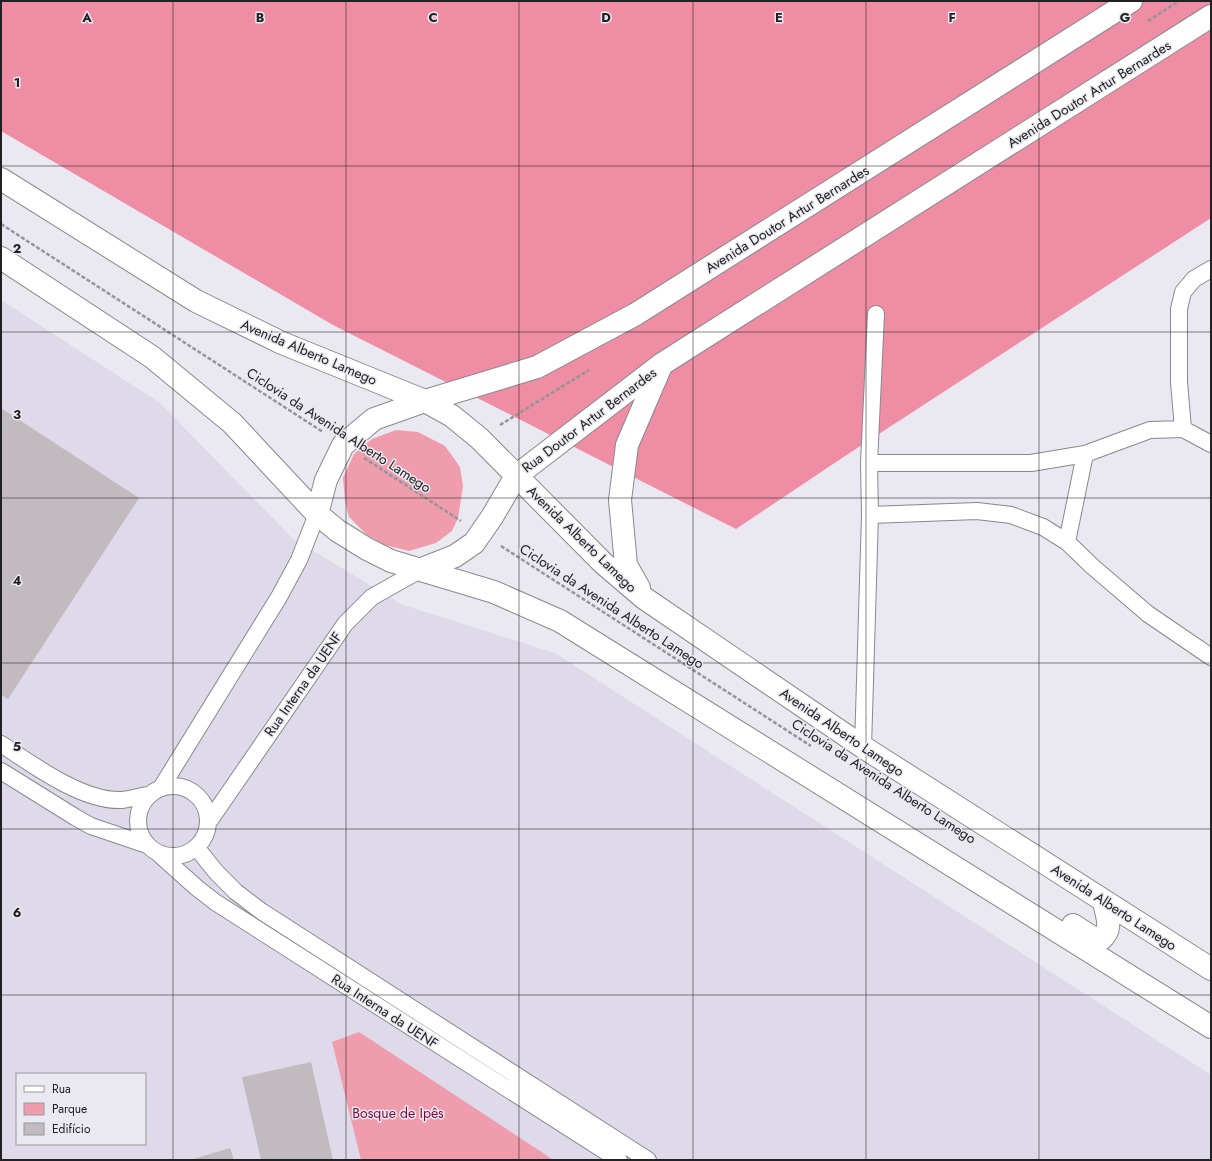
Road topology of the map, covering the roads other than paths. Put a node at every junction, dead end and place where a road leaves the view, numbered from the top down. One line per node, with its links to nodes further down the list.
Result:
1 (1131, 1): 8 (main road, Avenida Doutor Artur Bernardes)
2 (1211, 16): 7 (main road, Avenida Doutor Artur Bernardes)
3 (1, 178): 8 (main road, Avenida Alberto Lamego)
4 (1, 258): 14 (main road)
5 (1211, 269): 9 (lane)
6 (876, 314): 12 (lane)
7 (662, 364): 13 (main road, Rua Doutor Artur Bernardes); 18 (main road)
8 (425, 402): 13 (main road, Avenida Alberto Lamego); 14 (main road, Avenida Doutor Artur Bernardes)
9 (1183, 429): 10 (lane); 11 (lane)
10 (1211, 444)
11 (1085, 454): 12 (lane); 16 (lane)
12 (869, 463): 15 (lane)
13 (516, 476): 17 (main road); 18 (main road, Avenida Alberto Lamego)
14 (317, 514): 17 (main road); 23 (lane, Rua Interna da UENF)
15 (870, 515): 16 (lane); 21 (lane)
16 (1067, 542): 19 (lane)
17 (422, 569): 24 (lane, Rua Interna da UENF); 27 (main road)
18 (644, 598): 21 (main road, Avenida Alberto Lamego)
19 (1211, 657)
20 (1, 744): 23 (lane)
21 (863, 747): 28 (main road, Avenida Alberto Lamego)
22 (1, 771): 26 (lane, Rua Interna da UENF)
23 (155, 791): 24 (lane); 26 (lane, Rua Interna da UENF)
24 (208, 823): 25 (lane, Rua Interna da UENF)
25 (196, 847): 26 (lane, Rua Interna da UENF); 32 (lane, Rua Interna da UENF)
26 (152, 849): 31 (lane, Rua Interna da UENF)
27 (975, 880): 28 (main road); 30 (main road)
28 (1104, 901): 29 (main road, Avenida Alberto Lamego)
29 (1211, 969)
30 (1211, 1027)
31 (620, 1160)
32 (648, 1160)

